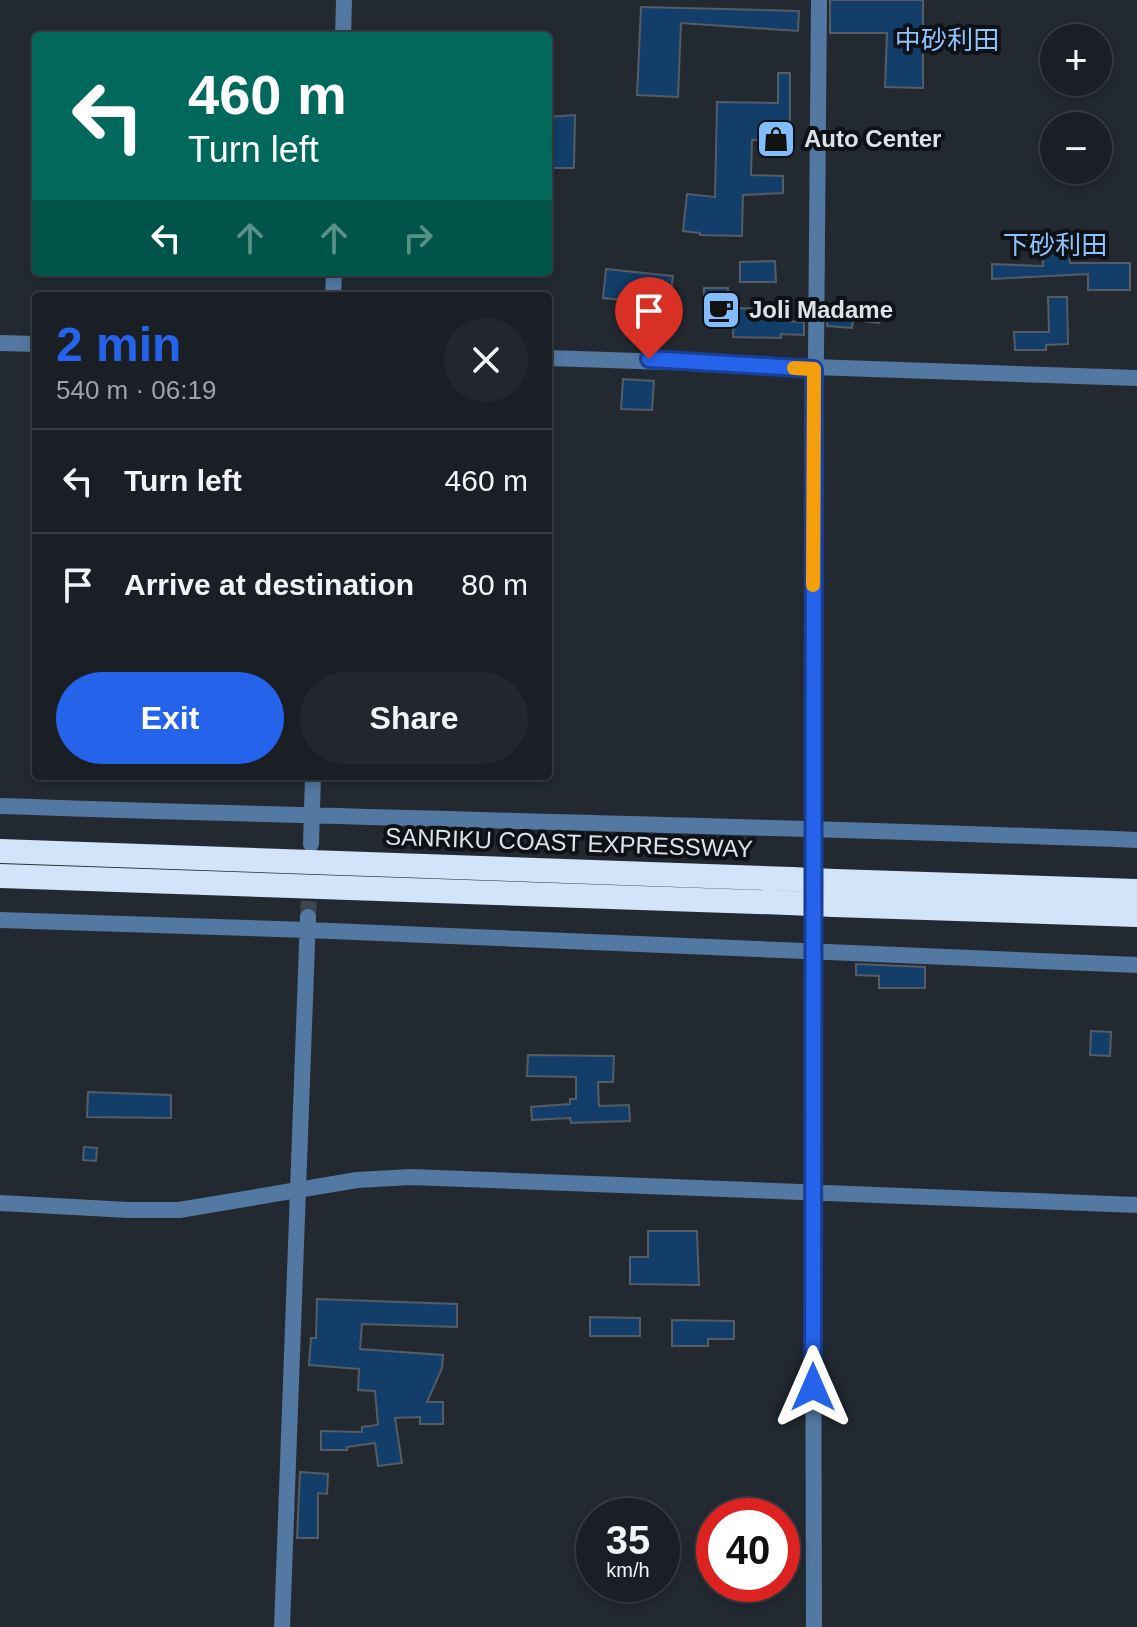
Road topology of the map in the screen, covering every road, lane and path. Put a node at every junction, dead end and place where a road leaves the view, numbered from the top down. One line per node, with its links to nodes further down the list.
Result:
1 (344, 0): 3 (street)
2 (819, 0): 7 (street)
3 (343, 32)
4 (0, 343): 5 (street)
5 (32, 344)
6 (552, 358): 7 (street)
7 (814, 369): 8 (street); 12 (street)
8 (1137, 378)
9 (313, 780): 11 (street)
10 (0, 806): 11 (street)
11 (311, 817): 12 (street); 14 (street)
12 (812, 829): 13 (street); 23 (street)
13 (1137, 840)
14 (311, 844)
15 (0, 851): 17 (highway, SANRIKU COAST EXPRESSWAY)
16 (0, 876): 17 (highway, SANRIKU COAST EXPRESSWAY)
17 (790, 891): 19 (highway, SANRIKU COAST EXPRESSWAY, bridge)
18 (1137, 891): 19 (highway, SANRIKU COAST EXPRESSWAY)
19 (835, 893): 20 (highway, SANRIKU COAST EXPRESSWAY)
20 (1137, 915)
21 (0, 920): 22 (street)
22 (308, 924): 23 (street); 25 (street)
23 (812, 951): 24 (street); 26 (street)
24 (1137, 965)
25 (298, 1191): 26 (street); 27 (street); 29 (street)
26 (812, 1192): 28 (street); 30 (street)
27 (0, 1203)
28 (1137, 1205)
29 (282, 1627)
30 (814, 1627)

